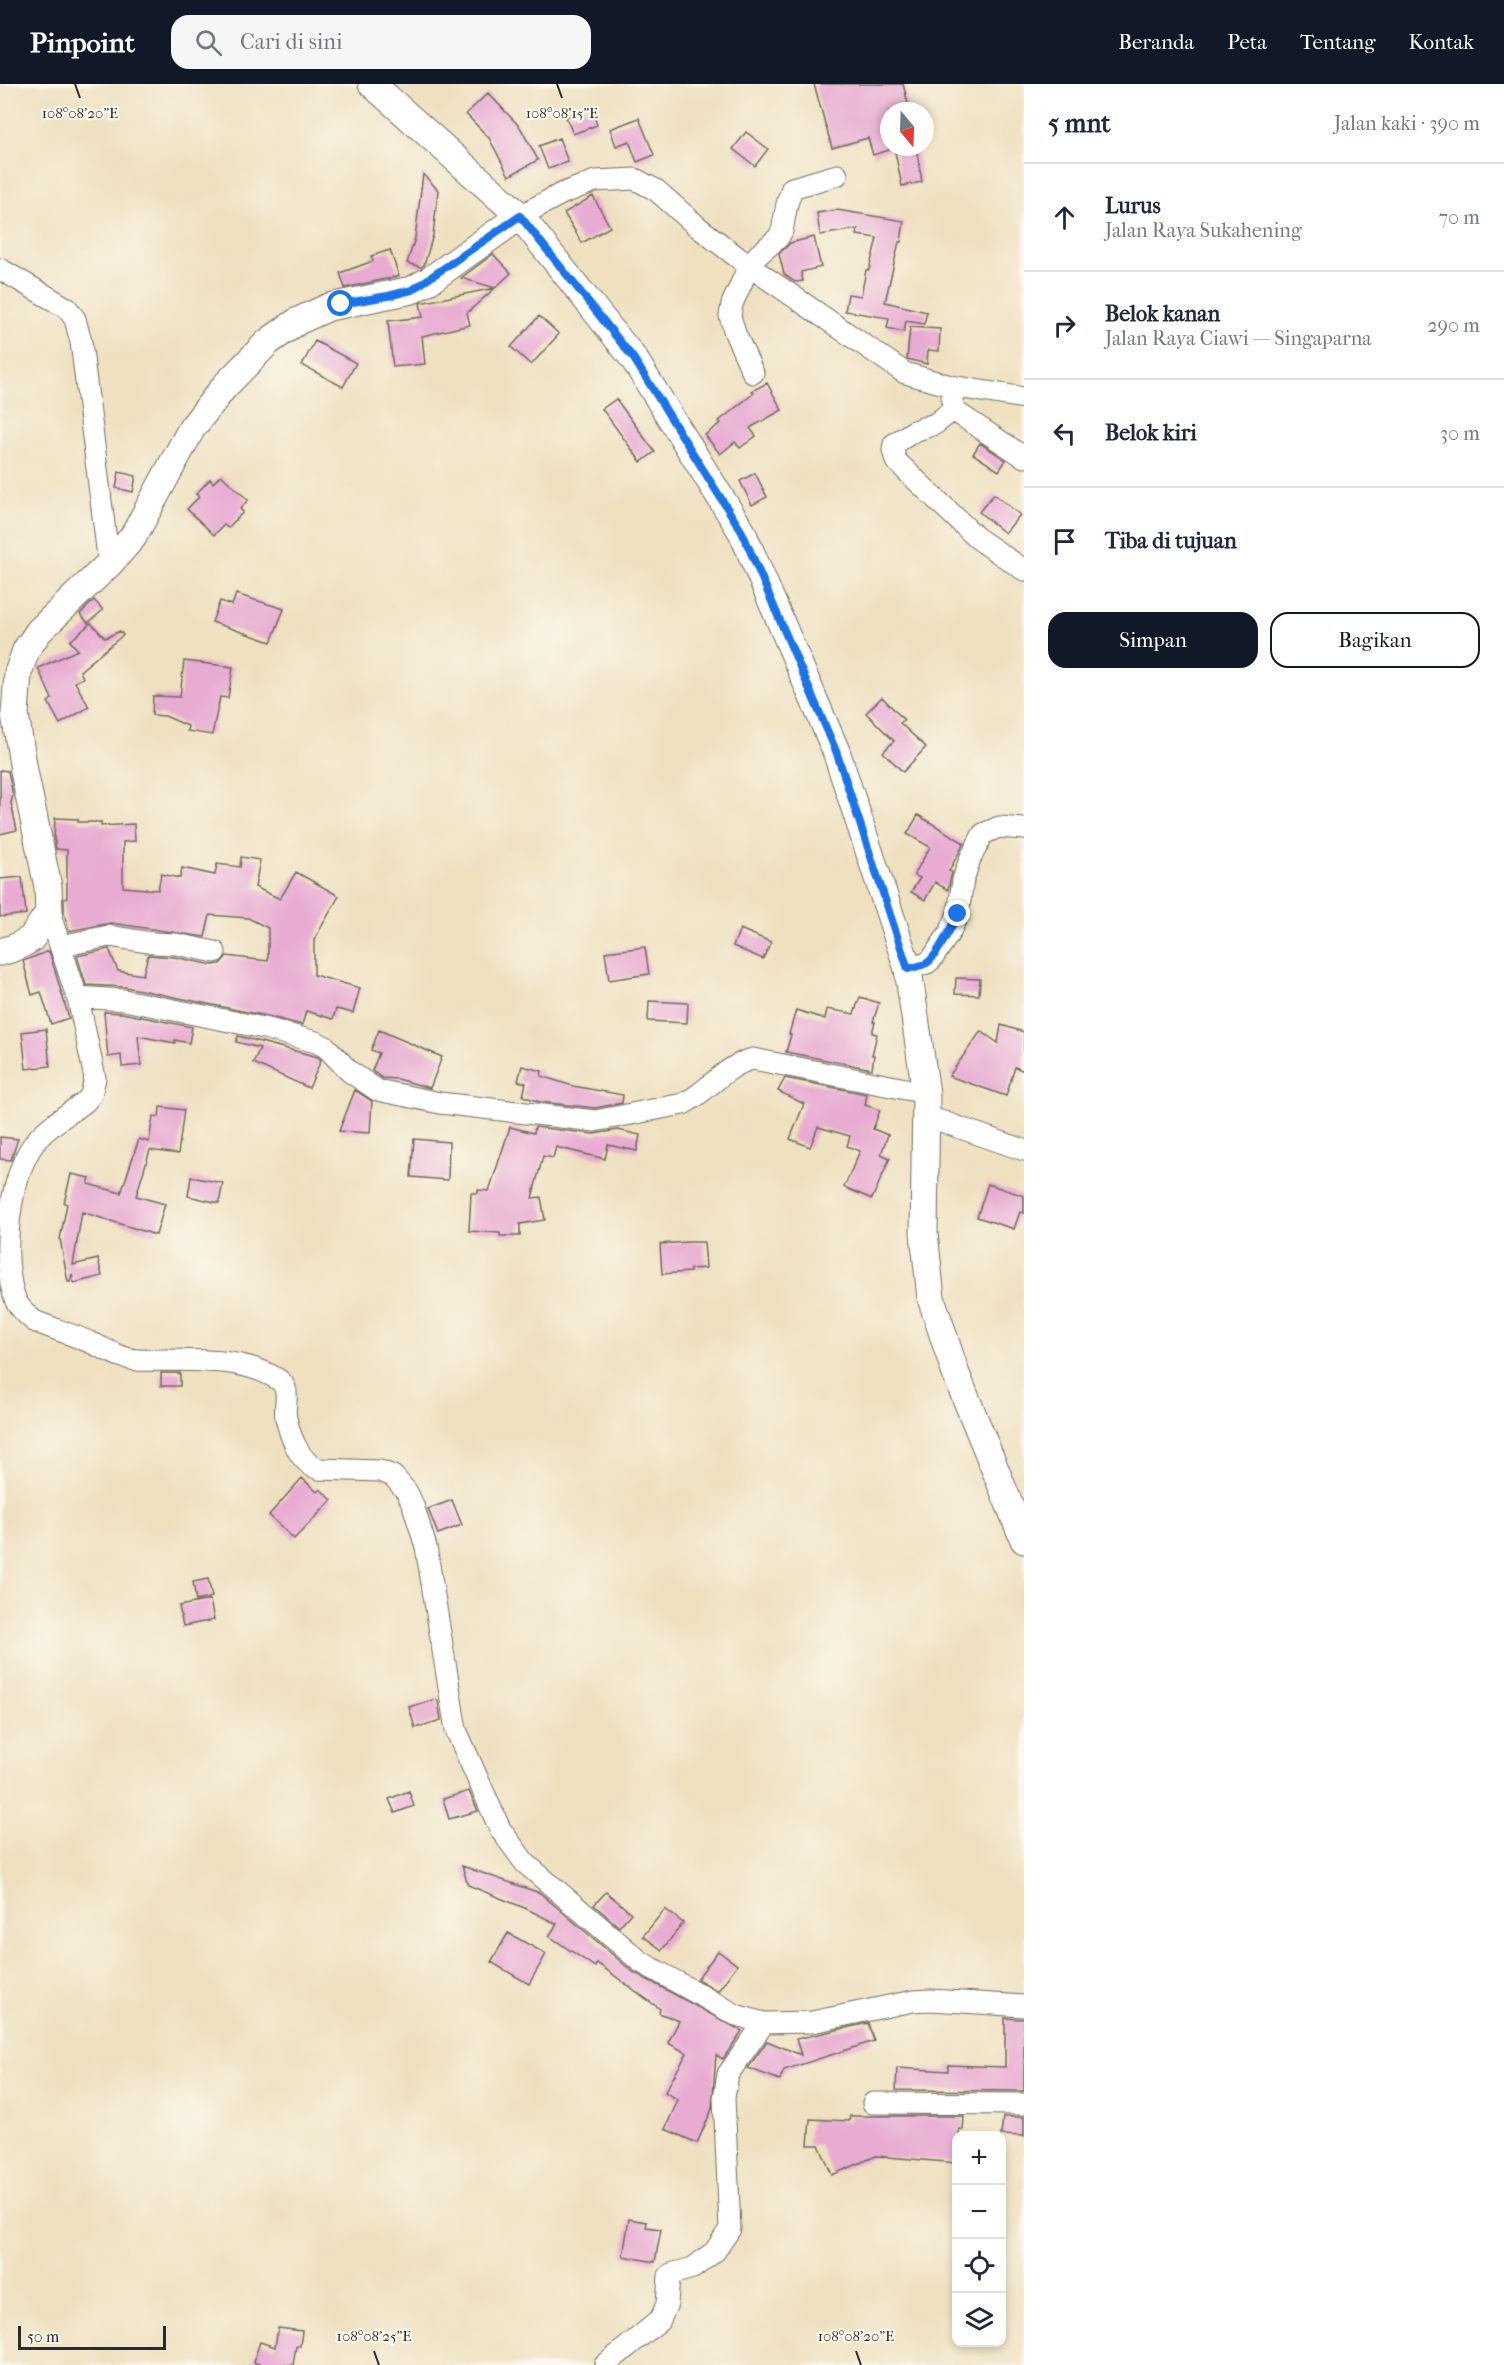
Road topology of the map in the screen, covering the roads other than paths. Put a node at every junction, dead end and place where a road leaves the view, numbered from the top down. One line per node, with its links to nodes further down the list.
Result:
1 (372, 84): 3 (main road)
2 (837, 175): 4 (street)
3 (520, 216): 4 (street); 11 (main road); 18 (main road)
4 (749, 266): 6 (street); 7 (street)
5 (0, 269): 11 (street)
6 (753, 373)
7 (951, 386): 8 (street); 9 (street)
8 (1024, 398)
9 (953, 410): 10 (street); 12 (street)
10 (1024, 458)
11 (109, 564): 14 (main road)
12 (1024, 570)
13 (1024, 829): 18 (street)
14 (49, 912): 15 (street); 16 (main road)
15 (61, 946): 17 (street); 19 (street)
16 (0, 952)
17 (215, 952)
18 (908, 969): 20 (main road)
19 (77, 997): 20 (street); 24 (street)
20 (926, 1105): 21 (street); 22 (main road)
21 (1024, 1150)
22 (1024, 1540)
23 (1024, 2006): 24 (street)
24 (764, 2023): 27 (street)
25 (873, 2103): 26 (street)
26 (1024, 2104)
27 (605, 2365)

